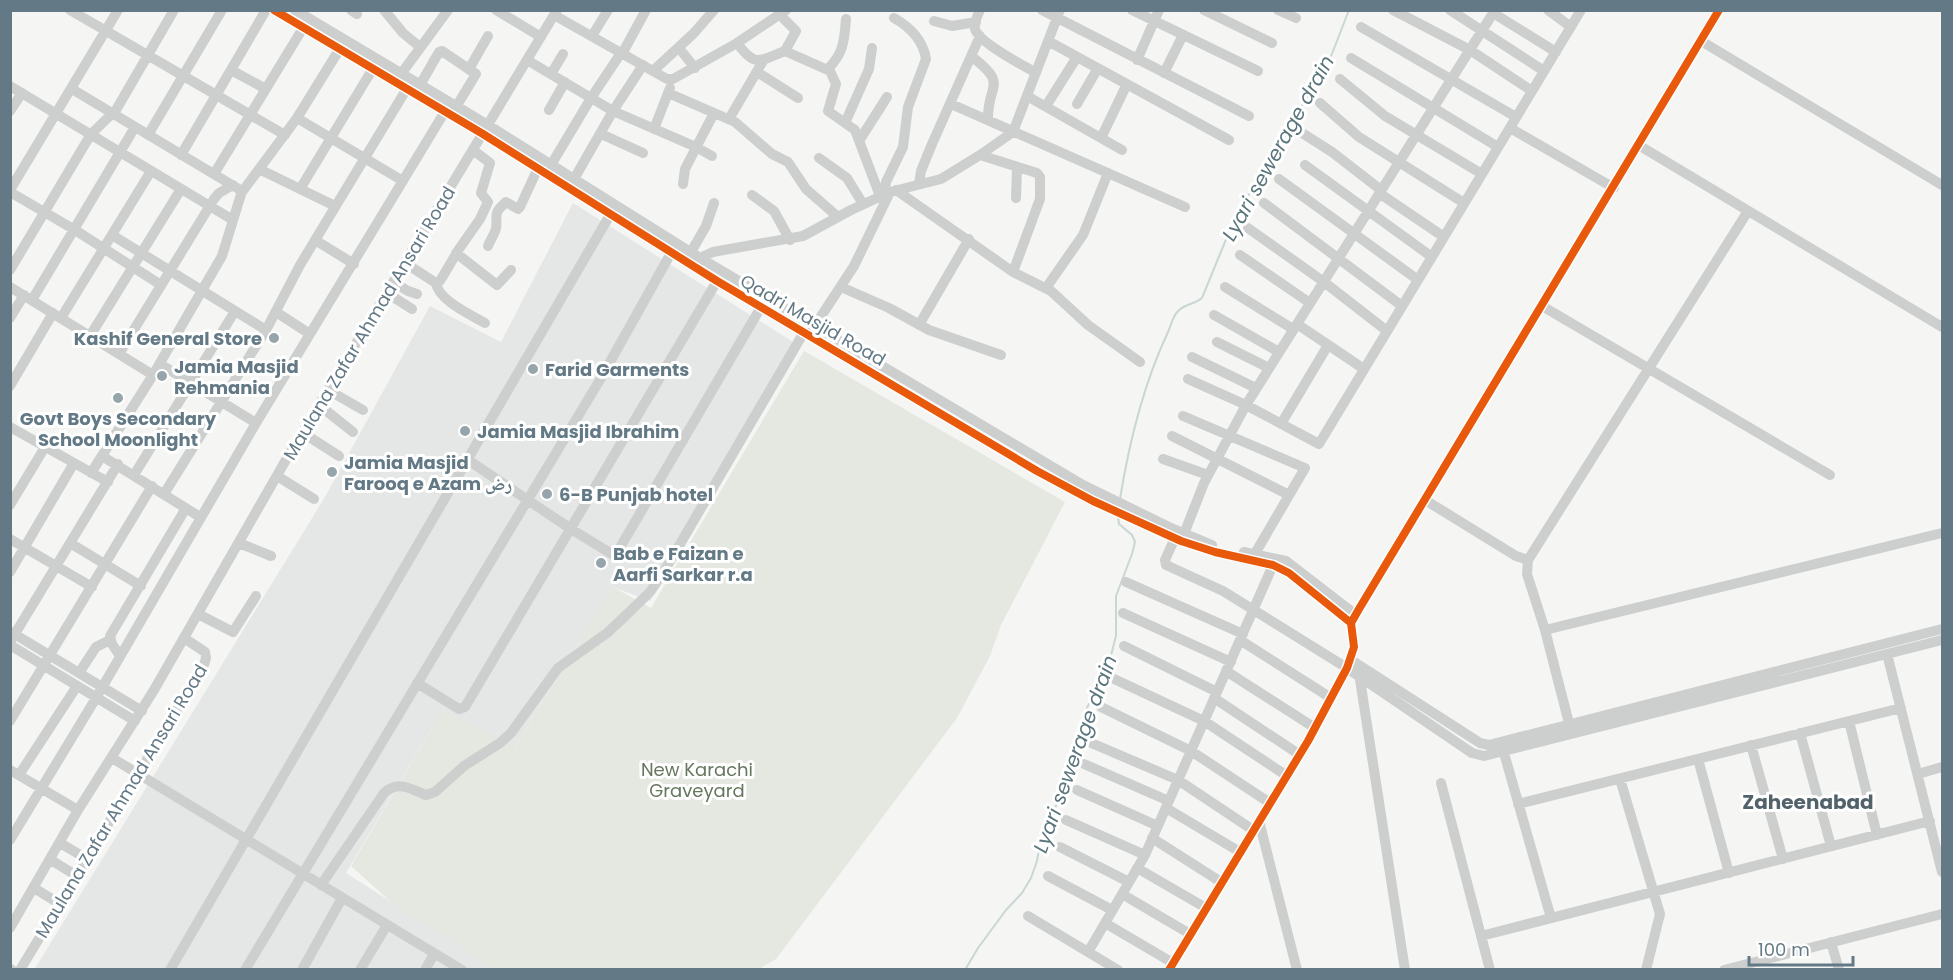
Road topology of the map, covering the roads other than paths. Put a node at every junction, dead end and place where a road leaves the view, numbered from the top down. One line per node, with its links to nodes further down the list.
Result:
1 (118, 10): 40 (street)
2 (174, 10): 59 (street)
3 (222, 10): 81 (street)
4 (266, 10): 71 (street)
5 (274, 10): 38 (street, Qadri Masjid Road)
6 (295, 10): 78 (street, Qadri Masjid Road)
7 (384, 10): 50 (street)
8 (448, 10): 50 (street)
9 (608, 10): 43 (street)
10 (646, 10): 57 (street)
11 (714, 10): 51 (street)
12 (980, 10): 35 (street)
13 (1042, 10): 28 (street)
14 (1132, 10): 34 (street)
15 (1159, 10): 34 (street)
16 (1204, 10): 29 (street)
17 (1278, 10): 31 (street)
18 (1393, 10): 54 (street)
19 (1450, 10): 39 (street)
20 (1548, 10): 37 (street)
21 (1581, 10): 37 (street)
22 (1719, 10): 47 (street)
23 (70, 11): 40 (street)
24 (500, 12): 45 (street)
25 (1494, 12): 39 (street); 56 (street)
26 (555, 13): 43 (street); 45 (street, Maulana Zafar Ahmad Ansari Road)
27 (783, 13): 48 (street); 55 (street)
28 (1059, 15): 46 (street); 64 (street)
29 (1227, 16): 49 (street)
30 (894, 18): 169 (street)
31 (1296, 18)
32 (846, 20): 70 (street)
33 (934, 21): 35 (street)
34 (1154, 21): 41 (street); 64 (street)
35 (976, 22): 44 (street)
36 (1362, 27): 84 (street)
37 (1571, 27): 56 (street)
38 (303, 28): 53 (street, Qadri Masjid Road); 89 (street)
39 (1482, 31): 54 (street); 75 (street)
40 (105, 32): 59 (street); 90 (street)
41 (1183, 35): 74 (street); 80 (street)
42 (488, 36): 69 (street)
43 (592, 36): 57 (street)
44 (980, 36): 60 (street); 77 (street)
45 (541, 37): 63 (street, Maulana Zafar Ahmad Ansari Road)
46 (1048, 41): 61 (street); 77 (street)
47 (1701, 41): 135 (street); 162 (street)
48 (737, 43): 65 (street); 67 (street)
49 (1272, 43)
50 (420, 47): 78 (street)
51 (679, 48): 67 (street); 73 (street)
52 (872, 48): 119 (street)
53 (339, 50): 72 (street, Qadri Masjid Road); 116 (street)
54 (1470, 50): 84 (street); 92 (street)
55 (785, 51): 65 (street); 70 (street)
56 (1556, 52): 75 (street)
57 (622, 53): 66 (street); 98 (street)
58 (563, 54): 79 (street)
59 (147, 56): 81 (street); 112 (street)
60 (971, 56): 101 (street); 118 (street)
61 (1077, 57): 68 (street); 104 (street)
62 (1350, 58): 105 (street)
63 (527, 60): 79 (street); 122 (street, Maulana Zafar Ahmad Ansari Road)
64 (1137, 60): 80 (street)
65 (763, 61): 76 (street)
66 (643, 65): 73 (street); 108 (street)
67 (694, 68): 82 (street)
68 (1098, 68): 86 (street); 102 (street)
69 (469, 69): 87 (street); 103 (street)
70 (828, 69): 119 (street)
71 (231, 70): 89 (street); 95 (street)
72 (372, 70): 91 (street, Qadri Masjid Road); 131 (street)
73 (653, 71): 82 (street)
74 (1258, 71)
75 (1544, 71): 92 (street)
76 (757, 72): 99 (street); 117 (street)
77 (1036, 73): 96 (street)
78 (401, 74): 87 (street, Qadri Masjid Road)
79 (551, 74): 85 (street)
80 (1164, 74): 114 (street)
81 (183, 76): 95 (street); 129 (street)
82 (673, 79): 94 (street)
83 (1340, 79): 128 (street)
84 (1452, 79): 105 (street); 115 (street)
85 (565, 82): 98 (street); 106 (street)
86 (1127, 84): 132 (street); 133 (street)
87 (420, 85): 103 (street, Qadri Masjid Road)
88 (10, 86): 93 (street)
89 (266, 88): 113 (street)
90 (72, 89): 110 (street); 112 (street)
91 (406, 90): 109 (street, Qadri Masjid Road); 145 (street)
92 (1532, 92): 115 (street)
93 (22, 93): 107 (street); 110 (street)
94 (668, 93): 111 (street); 123 (street)
95 (216, 94): 113 (street); 142 (street)
96 (1027, 96): 104 (street); 125 (street)
97 (887, 97): 134 (street)
98 (591, 98): 108 (street); 148 (street)
99 (798, 98)
100 (1320, 103): 147 (street)
101 (951, 104): 118 (street); 161 (street)
102 (1077, 104)
103 (456, 106): 122 (street, Qadri Masjid Road)
104 (1046, 106): 132 (street)
105 (1433, 107): 128 (street); 137 (street)
106 (549, 110)
107 (10, 111)
108 (613, 111): 123 (street); 127 (street)
109 (444, 112): 122 (street, Qadri Masjid Road); 159 (street)
110 (58, 113): 126 (street); 167 (street)
111 (714, 113): 117 (street); 136 (street)
112 (113, 114): 120 (street); 126 (street)
113 (250, 114): 130 (street); 155 (street)
114 (1249, 116)
115 (1516, 117): 121 (street)
116 (297, 118): 130 (street); 131 (street)
117 (729, 119): 183 (street)
118 (988, 120): 125 (street)
119 (844, 123): 134 (street)
120 (135, 127): 129 (street); 140 (street)
121 (1510, 128): 137 (street); 163 (street)
122 (485, 129): 138 (street, Maulana Zafar Ahmad Ansari Road); 148 (street, Qadri Masjid Road); 151 (street, Qadri Masjid Road)
123 (654, 129): 136 (street)
124 (1299, 131): 168 (street)
125 (1013, 132): 143 (street); 154 (street)
126 (91, 134): 140 (street); 182 (street)
127 (601, 134): 141 (street); 157 (street)
128 (1417, 134): 147 (street); 156 (street)
129 (148, 135): 142 (street)
130 (285, 135): 152 (street)
131 (331, 138): 145 (street); 166 (street)
132 (1101, 138): 139 (street)
133 (1229, 140)
134 (859, 141): 169 (street)
135 (1640, 146): 163 (street); 180 (street)
136 (696, 147): 144 (street); 160 (street)
137 (1498, 147): 156 (street)
138 (473, 150): 196 (street); 202 (street, Maulana Zafar Ahmad Ansari Road)
139 (1122, 150)
140 (120, 152): 153 (street); 186 (street)
141 (643, 153)
142 (182, 155): 155 (street)
143 (980, 155): 150 (street); 161 (street)
144 (712, 156)
145 (364, 158): 159 (street); 177 (street)
146 (819, 158): 175 (street)
147 (1399, 161): 168 (street); 174 (street)
148 (551, 165): 157 (street, Qadri Masjid Road)
149 (1305, 165): 181 (street)
150 (1017, 166): 171 (street); 208 (street)
151 (538, 168): 179 (street, Qadri Masjid Road); 193 (street)
152 (259, 169): 165 (street); 166 (street)
153 (152, 171): 164 (street); 187 (street)
154 (1108, 173): 178 (street); 218 (street)
155 (214, 174): 165 (street)
156 (1482, 174): 174 (street)
157 (574, 179): 179 (street, Qadri Masjid Road)
158 (1279, 179): 188 (street)
159 (403, 181): 203 (street)
160 (683, 184)
161 (919, 184): 169 (street)
162 (1942, 185)
163 (1614, 188): 226 (street)
164 (181, 189): 176 (street); 195 (street)
165 (237, 189): 176 (street); 184 (street)
166 (300, 189): 177 (street)
167 (10, 191): 182 (street)
168 (1380, 191): 181 (street); 189 (street)
169 (888, 193): 175 (street); 190 (street); 216 (street)
170 (752, 195): 192 (street)
171 (1016, 198)
172 (714, 203): 200 (street)
173 (1264, 203): 201 (street)
174 (1464, 203): 189 (street)
175 (863, 204): 183 (street)
176 (209, 206): 184 (street); 206 (street)
177 (335, 206): 191 (street)
178 (1185, 207)
179 (613, 210): 197 (street, Qadri Masjid Road); 200 (street, Qadri Masjid Road); 276 (street)
180 (1748, 211): 236 (street); 252 (street)
181 (1367, 212): 188 (street); 199 (street)
182 (45, 213): 186 (street); 205 (street)
183 (838, 217): 192 (street)
184 (233, 220): 219 (street)
185 (1248, 228): 212 (street)
186 (75, 230): 194 (street); 222 (street)
187 (112, 235): 194 (street); 195 (street)
188 (1353, 235): 201 (street); 209 (street)
189 (1444, 237): 199 (street)
190 (969, 239): 208 (street); 234 (street)
191 (315, 240): 203 (street); 229 (street)
192 (790, 240): 200 (street)
193 (488, 246)
194 (104, 248): 204 (street); 231 (street)
195 (141, 253): 204 (street); 206 (street)
196 (456, 253): 207 (street); 213 (street)
197 (671, 253): 200 (street, Qadri Masjid Road); 289 (street)
198 (1240, 255): 223 (street)
199 (1432, 257): 209 (street)
200 (695, 259): 210 (street, Qadri Masjid Road); 238 (street, Qadri Masjid Road)
201 (1338, 260): 212 (street); 225 (street)
202 (405, 263): 211 (street, Maulana Zafar Ahmad Ansari Road); 213 (street)
203 (354, 264): 240 (street)
204 (133, 267): 214 (street); 241 (street)
205 (10, 270)
206 (170, 270): 214 (street); 219 (street)
207 (511, 270)
208 (1014, 272): 218 (street)
209 (1418, 280): 225 (street)
210 (717, 281): 224 (street, Qadri Masjid Road); 294 (street)
211 (393, 282): 220 (street, Maulana Zafar Ahmad Ansari Road); 221 (street)
212 (1324, 282): 223 (street); 239 (street)
213 (436, 283): 233 (street)
214 (161, 285): 245 (street)
215 (10, 287): 222 (street)
216 (841, 287): 234 (street); 238 (street)
217 (1225, 287): 235 (street)
218 (1046, 288): 248 (street)
219 (203, 291): 228 (street); 249 (street)
220 (387, 293): 227 (street); 258 (street, Maulana Zafar Ahmad Ansari Road)
221 (417, 294)
222 (28, 298): 231 (street); 232 (street)
223 (1310, 303): 235 (street)
224 (761, 306): 238 (street, Qadri Masjid Road); 294 (street)
225 (1402, 306): 239 (street)
226 (1542, 306): 252 (street); 290 (street)
227 (412, 309)
228 (235, 311): 237 (street); 255 (street)
229 (276, 312): 237 (street); 240 (street)
230 (1214, 315): 244 (street)
231 (57, 316): 241 (street); 256 (street)
232 (10, 318)
233 (485, 323)
234 (919, 325): 246 (street)
235 (1295, 326): 243 (street); 244 (street)
236 (1942, 327)
237 (266, 330): 259 (street)
238 (809, 331): 296 (street, Qadri Masjid Road); 393 (street)
239 (1387, 331): 251 (street)
240 (310, 334): 264 (street)
241 (90, 336): 245 (street)
242 (1217, 342): 250 (street)
243 (1328, 345): 251 (street); 265 (street)
244 (1279, 352): 250 (street)
245 (119, 354): 253 (street)
246 (1001, 355)
247 (1192, 357): 257 (street)
248 (1140, 362)
249 (160, 364): 253 (street); 255 (street)
250 (1269, 368): 257 (street)
251 (1364, 369): 265 (street)
252 (1650, 369): 282 (street); 303 (street)
253 (153, 375): 272 (street)
254 (1188, 379): 261 (street)
255 (190, 383): 259 (street); 280 (street)
256 (10, 386)
257 (1256, 388): 261 (street)
258 (328, 390): 260 (street, Maulana Zafar Ahmad Ansari Road); 262 (street)
259 (221, 402): 264 (street); 286 (street)
260 (319, 405): 267 (street); 268 (street, Maulana Zafar Ahmad Ansari Road)
261 (1246, 405): 265 (street); 269 (street)
262 (363, 410)
263 (1183, 416): 269 (street)
264 (256, 423): 293 (street)
265 (1281, 424)
266 (12, 432): 271 (street)
267 (352, 432)
268 (303, 433): 273 (street); 283 (street, Maulana Zafar Ahmad Ansari Road)
269 (1230, 435): 275 (street); 287 (street)
270 (1172, 436): 275 (street)
271 (45, 447): 277 (street); 291 (street)
272 (102, 456): 278 (street); 279 (street)
273 (339, 456)
274 (1163, 459): 281 (street)
275 (1217, 459): 281 (street); 287 (street)
276 (468, 460): 289 (street); 376 (street)
277 (74, 463): 279 (street); 300 (street)
278 (118, 464): 280 (street); 284 (street)
279 (91, 473): 284 (street)
280 (134, 475): 285 (street)
281 (1208, 475): 296 (street)
282 (1830, 475)
283 (277, 476): 288 (street); 299 (street, Maulana Zafar Ahmad Ansari Road)
284 (108, 482): 298 (street)
285 (152, 486): 286 (street); 304 (street)
286 (164, 494): 292 (street)
287 (1289, 495): 302 (street)
288 (314, 499)
289 (528, 500): 294 (street); 332 (street)
290 (1425, 500): 303 (street); 315 (street)
291 (10, 505)
292 (186, 508): 293 (street); 310 (street)
293 (200, 517): 326 (street)
294 (571, 529): 332 (street)
295 (1942, 533): 317 (street)
296 (1178, 536): 302 (street, Qadri Masjid Road); 312 (street)
297 (10, 539): 300 (street)
298 (70, 543): 304 (street); 306 (street)
299 (239, 543): 301 (street); 314 (street, Maulana Zafar Ahmad Ansari Road)
300 (25, 548): 306 (street); 307 (street)
301 (271, 556)
302 (1253, 557): 305 (street, Qadri Masjid Road); 315 (street, Qadri Masjid Road)
303 (1528, 560): 317 (street)
304 (105, 565): 309 (street); 310 (street)
305 (1273, 565): 312 (street); 315 (street, Qadri Masjid Road)
306 (56, 566): 309 (street); 319 (street)
307 (10, 572)
308 (1126, 582): 318 (street)
309 (92, 586): 325 (street)
310 (141, 586): 321 (street)
311 (256, 596): 314 (street)
312 (1253, 611): 318 (street); 329 (street)
313 (1123, 613): 328 (street)
314 (198, 614): 320 (street, Maulana Zafar Ahmad Ansari Road)
315 (1353, 619): 329 (street)
316 (1942, 628): 345 (street)
317 (1545, 630): 345 (street)
318 (1241, 637): 328 (street); 336 (street)
319 (12, 638): 325 (street); 327 (street)
320 (184, 638): 339 (street, Maulana Zafar Ahmad Ansari Road); 357 (street, Maulana Zafar Ahmad Ansari Road)
321 (110, 640): 326 (street); 330 (street)
322 (1942, 640): 324 (street)
323 (1124, 646): 335 (street)
324 (1887, 654): 338 (street); 345 (street)
325 (50, 656): 327 (street); 330 (street)
326 (120, 656): 334 (street)
327 (44, 666): 333 (street); 340 (street)
328 (1228, 666): 335 (street); 344 (street)
329 (1354, 667): 336 (street); 345 (street); 350 (street); 422 (street)
330 (79, 673): 334 (street)
331 (1112, 678): 342 (street)
332 (417, 683): 387 (street)
333 (77, 686): 334 (street); 356 (street)
334 (99, 693): 339 (street); 341 (street); 363 (street)
335 (1216, 695): 342 (street); 351 (street)
336 (1331, 698): 344 (street)
337 (1101, 707): 349 (street)
338 (1901, 708): 343 (street); 358 (street)
339 (142, 711): 341 (street, Maulana Zafar Ahmad Ansari Road)
340 (10, 721)
341 (135, 721): 352 (street, Maulana Zafar Ahmad Ansari Road)
342 (1204, 721): 349 (street); 359 (street)
343 (1849, 721): 346 (street); 373 (street)
344 (1315, 728): 351 (street)
345 (1571, 730): 350 (street)
346 (1800, 733): 348 (street); 378 (street)
347 (1089, 742): 361 (street)
348 (1752, 746): 353 (street); 382 (street)
349 (1191, 751): 361 (street); 365 (street)
350 (1504, 753): 367 (street)
351 (1300, 754): 359 (street)
352 (112, 758): 357 (street); 368 (street, Maulana Zafar Ahmad Ansari Road)
353 (1698, 759): 360 (street); 388 (street)
354 (1084, 764): 366 (street)
355 (1942, 767): 358 (street)
356 (13, 772): 363 (street)
357 (139, 774): 376 (street); 384 (street, Maulana Zafar Ahmad Ansari Road)
358 (1918, 774): 370 (street)
359 (1287, 776): 365 (street)
360 (1620, 779): 367 (street); 395 (street)
361 (1178, 780): 366 (street); 371 (street)
362 (1442, 783): 408 (street)
363 (42, 788): 368 (street); 375 (street)
364 (1077, 790): 372 (street)
365 (1270, 802): 371 (street)
366 (1167, 804): 372 (street); 380 (street)
367 (1518, 804): 403 (street)
368 (78, 810): 377 (street, Maulana Zafar Ahmad Ansari Road)
369 (1066, 820): 381 (street)
370 (1930, 821): 373 (street); 386 (street)
371 (1256, 825): 380 (street); 421 (street)
372 (1158, 826): 374 (street)
373 (1877, 835): 378 (street)
374 (1152, 838): 381 (street); 392 (street)
375 (10, 840)
376 (247, 840): 387 (street); 415 (street)
377 (60, 843): 383 (street, Maulana Zafar Ahmad Ansari Road); 384 (street)
378 (1831, 846): 382 (street)
379 (1060, 847): 391 (street)
380 (1240, 852): 392 (street)
381 (1145, 855): 385 (street)
382 (1783, 859): 388 (street)
383 (51, 860): 389 (street); 394 (street, Maulana Zafar Ahmad Ansari Road)
384 (87, 860): 389 (street, Maulana Zafar Ahmad Ansari Road)
385 (1137, 868): 391 (street); 399 (street)
386 (1942, 872)
387 (303, 873): 393 (street); 416 (street)
388 (1729, 873): 395 (street)
389 (77, 876): 398 (street, Maulana Zafar Ahmad Ansari Road)
390 (1048, 876): 400 (street)
391 (1129, 882): 396 (street)
392 (1221, 882): 399 (street)
393 (321, 885): 397 (street)
394 (34, 888): 398 (street); 406 (street, Maulana Zafar Ahmad Ansari Road)
395 (1654, 892): 403 (street); 424 (street)
396 (1122, 894): 400 (street); 407 (street)
397 (342, 898): 405 (street); 417 (street)
398 (60, 904): 414 (street, Maulana Zafar Ahmad Ansari Road)
399 (1206, 908): 407 (street)
400 (1112, 910): 404 (street)
401 (1942, 914): 409 (street)
402 (1029, 916): 410 (street)
403 (1551, 918): 408 (street)
404 (1105, 923): 410 (street); 412 (street)
405 (387, 925): 411 (street); 418 (street)
406 (10, 928)
407 (1190, 934): 412 (street)
408 (1481, 936): 423 (street)
409 (1831, 942): 425 (street); 426 (street)
410 (1088, 952): 413 (street)
411 (434, 954): 419 (street); 420 (street)
412 (1171, 966)
413 (1112, 968)
414 (20, 969)
415 (170, 969)
416 (245, 969)
417 (302, 969)
418 (360, 969)
419 (425, 969)
420 (462, 969)
421 (1298, 969)
422 (1405, 969)
423 (1490, 969)
424 (1646, 969)
425 (1724, 969)
426 (1839, 969)

